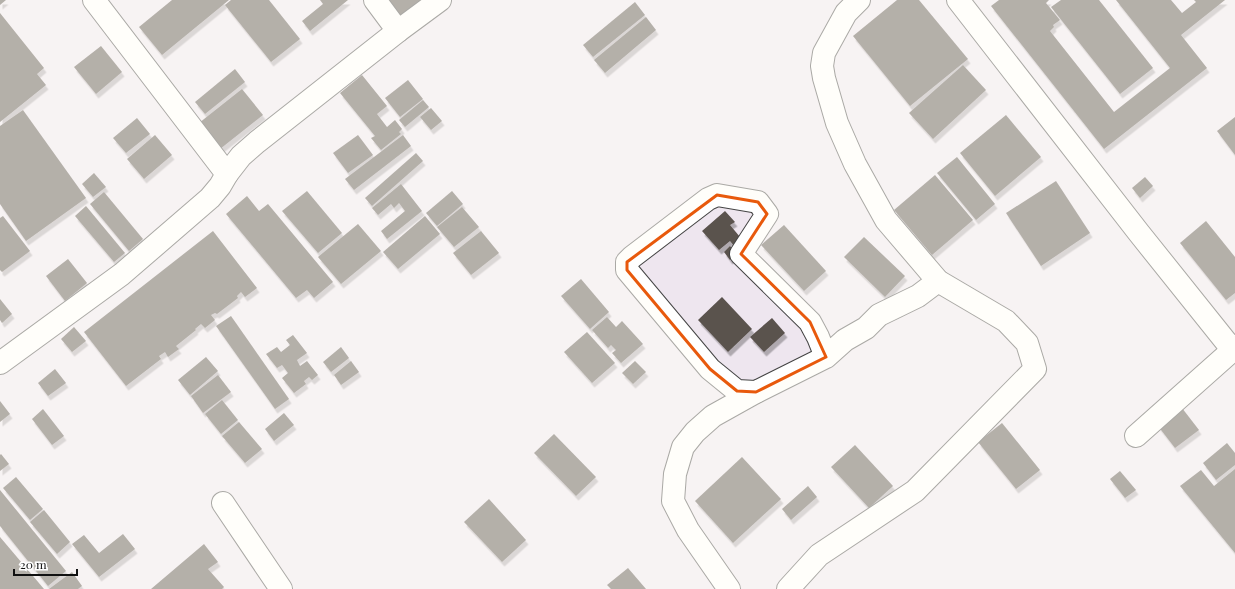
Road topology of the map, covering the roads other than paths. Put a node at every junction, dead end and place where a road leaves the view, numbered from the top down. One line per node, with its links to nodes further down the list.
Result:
1 (94, 0): 7 (street)
2 (375, 0): 6 (street)
3 (440, 0): 6 (street)
4 (859, 0): 8 (street)
5 (958, 0): 9 (street)
6 (398, 31): 7 (street)
7 (227, 174): 11 (street)
8 (938, 282): 10 (street); 17 (street)
9 (1235, 348): 13 (street)
10 (826, 357): 12 (street); 12 (street)
11 (0, 363)
12 (756, 392): 16 (street)
13 (1136, 436)
14 (223, 503): 15 (street)
15 (272, 586)
16 (729, 589)
17 (788, 589)

